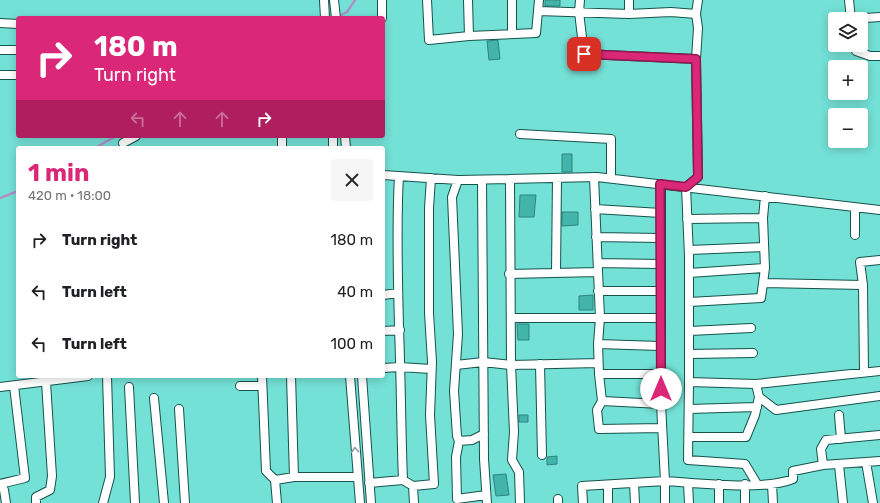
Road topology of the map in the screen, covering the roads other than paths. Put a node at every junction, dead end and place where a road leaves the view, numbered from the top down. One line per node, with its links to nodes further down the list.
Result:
1 (324, 0): 17 (street)
2 (334, 0): 18 (street)
3 (382, 0): 19 (street)
4 (427, 0): 25 (street)
5 (468, 0): 25 (street)
6 (512, 0): 24 (street)
7 (539, 0): 12 (street)
8 (580, 0): 13 (street)
9 (629, 0): 15 (street)
10 (698, 0): 16 (street)
11 (849, 0): 14 (street)
12 (538, 11): 13 (street); 24 (street)
13 (579, 12): 15 (street); 30 (street)
14 (850, 12)
15 (629, 14): 16 (street)
16 (696, 14): 30 (street)
17 (325, 16)
18 (336, 16)
19 (382, 16)
20 (880, 17): 21 (street)
21 (868, 18)
22 (0, 24): 23 (street)
23 (16, 24)
24 (512, 34): 25 (street)
25 (469, 36)
26 (0, 50): 27 (street)
27 (16, 50)
28 (858, 52): 29 (street)
29 (880, 56)
30 (696, 59): 46 (street)
31 (0, 75): 32 (street)
32 (16, 75)
33 (520, 134): 41 (street)
34 (132, 138): 35 (street)
35 (123, 143)
36 (385, 176): 37 (street)
37 (399, 176): 39 (street); 71 (street)
38 (594, 177): 40 (street); 41 (street); 49 (street)
39 (431, 178): 43 (street); 92 (street)
40 (557, 178): 42 (street); 64 (street)
41 (611, 178): 45 (street)
42 (510, 179): 44 (street); 66 (street)
43 (458, 180): 44 (street); 88 (street)
44 (482, 180): 85 (street)
45 (660, 184): 46 (street); 51 (street)
46 (686, 187): 47 (street); 53 (street)
47 (765, 196): 48 (street); 52 (street)
48 (855, 208): 50 (street); 54 (street)
49 (595, 209): 51 (street); 55 (street)
50 (880, 210)
51 (660, 213): 56 (street)
52 (764, 218): 53 (street); 57 (street)
53 (687, 219): 58 (street)
54 (855, 235)
55 (596, 238): 56 (street); 60 (street)
56 (660, 238): 61 (street)
57 (764, 247): 58 (street); 62 (street)
58 (688, 250): 65 (street)
59 (880, 260): 68 (street)
60 (598, 263): 61 (street); 63 (street)
61 (660, 264): 70 (street)
62 (765, 268): 65 (street); 67 (street)
63 (598, 272): 64 (street); 69 (street)
64 (556, 273): 66 (street)
65 (689, 273): 73 (street)
66 (510, 274): 74 (street)
67 (764, 283): 68 (street); 73 (street)
68 (863, 285): 94 (street)
69 (598, 291): 70 (street); 75 (street)
70 (660, 291): 76 (street)
71 (398, 293): 72 (street); 78 (street)
72 (385, 295)
73 (689, 302): 80 (street)
74 (511, 318): 75 (street); 89 (street)
75 (600, 318): 76 (street); 81 (street)
76 (660, 318): 82 (street)
77 (751, 328): 80 (street)
78 (400, 330): 79 (street); 90 (street)
79 (385, 331)
80 (690, 331): 84 (street)
81 (598, 344): 82 (street); 86 (street)
82 (660, 346): 96 (street)
83 (753, 352): 84 (street)
84 (689, 354): 104 (street)
85 (483, 362): 88 (street); 89 (street); 121 (street)
86 (598, 363): 87 (street); 95 (street)
87 (540, 364): 89 (street); 126 (street)
88 (456, 365): 125 (street)
89 (511, 365): 157 (street)
90 (400, 367): 91 (street); 92 (street); 134 (street)
91 (385, 368)
92 (431, 369): 145 (street)
93 (880, 371): 94 (street)
94 (864, 372): 105 (street)
95 (599, 374): 96 (street); 114 (street)
96 (660, 374): 115 (street)
97 (74, 378): 103 (street)
98 (107, 378): 149 (street)
99 (262, 378): 108 (street)
100 (291, 378): 131 (street)
101 (350, 378): 132 (street, one-way to 101)
102 (362, 378): 136 (street)
103 (46, 382): 106 (street); 148 (street)
104 (689, 382): 105 (street); 118 (street)
105 (756, 384): 112 (street)
106 (14, 386): 109 (street); 139 (street)
107 (240, 386): 108 (street)
108 (262, 386): 133 (street)
109 (0, 387)
110 (129, 387): 150 (street)
111 (880, 396): 112 (street)
112 (759, 397): 116 (street)
113 (154, 398): 151 (street)
114 (602, 401): 115 (street); 120 (street)
115 (661, 404): 120 (street)
116 (757, 407): 118 (street); 123 (street)
117 (179, 409): 152 (street)
118 (689, 409): 123 (street)
119 (839, 415): 124 (street)
120 (662, 428): 135 (street)
121 (484, 434): 125 (street); 146 (street)
122 (880, 435): 124 (street)
123 (689, 437): 142 (street)
124 (841, 439): 129 (street)
125 (460, 441): 146 (street)
126 (542, 455)
127 (880, 461): 128 (street)
128 (866, 462): 130 (street); 167 (street)
129 (823, 465): 130 (street); 143 (street)
130 (839, 465): 166 (street)
131 (294, 477): 132 (street); 133 (street)
132 (357, 477): 154 (street)
133 (274, 480): 153 (street)
134 (403, 480): 136 (street); 145 (street)
135 (665, 482): 137 (street); 138 (street); 161 (street)
136 (369, 483): 155 (street)
137 (634, 483): 144 (street); 160 (street)
138 (688, 483): 140 (street); 162 (street)
139 (0, 484): 147 (street)
140 (719, 484): 141 (street); 163 (street)
141 (745, 484): 142 (street); 164 (street)
142 (757, 484): 143 (street)
143 (772, 484): 165 (street)
144 (608, 485): 158 (street); 159 (street)
145 (413, 486): 156 (street)
146 (487, 499)
147 (6, 503)
148 (36, 503)
149 (103, 503)
150 (135, 503)
151 (164, 503)
152 (185, 503)
153 (277, 503)
154 (360, 503)
155 (371, 503)
156 (414, 503)
157 (520, 503)
158 (583, 503)
159 (608, 503)
160 (635, 503)
161 (665, 503)
162 (689, 503)
163 (719, 503)
164 (745, 503)
165 (773, 503)
166 (843, 503)
167 (873, 503)

